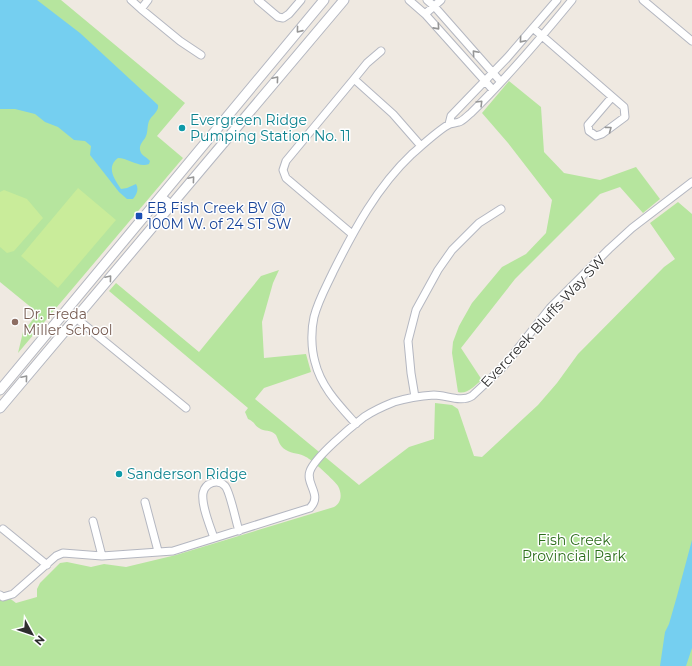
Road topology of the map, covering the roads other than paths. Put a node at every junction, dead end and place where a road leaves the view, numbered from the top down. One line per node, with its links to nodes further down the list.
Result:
1 (131, 0): 14 (street)
2 (148, 0): 14 (street)
3 (258, 0): 4 (street)
4 (302, 0)
5 (324, 0): 30 (main road, one-way to 30)
6 (344, 0): 31 (main road, one-way to 6)
7 (409, 0): 15 (street)
8 (427, 0): 13 (street)
9 (441, 0): 13 (street)
10 (557, 0): 16 (street)
11 (572, 0): 17 (street)
12 (643, 0): 18 (street)
13 (434, 6): 15 (street); 21 (street, one-way to 13)
14 (141, 9): 20 (street)
15 (425, 14): 23 (street, one-way to 23)
16 (533, 28): 17 (street); 21 (street, one-way to 21)
17 (542, 36): 24 (street); 26 (street)
18 (692, 41)
19 (381, 51): 22 (street)
20 (201, 55)
21 (493, 73): 23 (street); 24 (street)
22 (354, 79): 28 (street); 33 (street)
23 (485, 82): 25 (street); 27 (street)
24 (501, 82): 25 (street)
25 (493, 90): 27 (street, one-way to 25)
26 (612, 97): 26 (street, one-way to 26)
27 (449, 124): 28 (street)
28 (421, 146): 33 (street)
29 (692, 182): 36 (street, Evercreek Bluffs Way SW)
30 (162, 197): 31 (street); 35 (main road)
31 (171, 204): 34 (main road, one-way to 31)
32 (501, 209): 36 (street)
33 (352, 234): 39 (street)
34 (76, 318): 37 (main road, one-way to 34); 38 (street)
35 (0, 390)
36 (415, 397): 39 (street, Evercreek Bluffs Way SW)
37 (0, 408)
38 (186, 408)
39 (356, 424): 43 (street, Evercreek Bluffs Way SW)
40 (144, 502): 45 (street)
41 (93, 522): 46 (street)
42 (2, 529): 47 (street)
43 (239, 531): 44 (street); 44 (street)
44 (214, 538): 45 (street)
45 (158, 551): 46 (street)
46 (102, 556): 47 (street)
47 (47, 565): 48 (street)
48 (0, 595)

